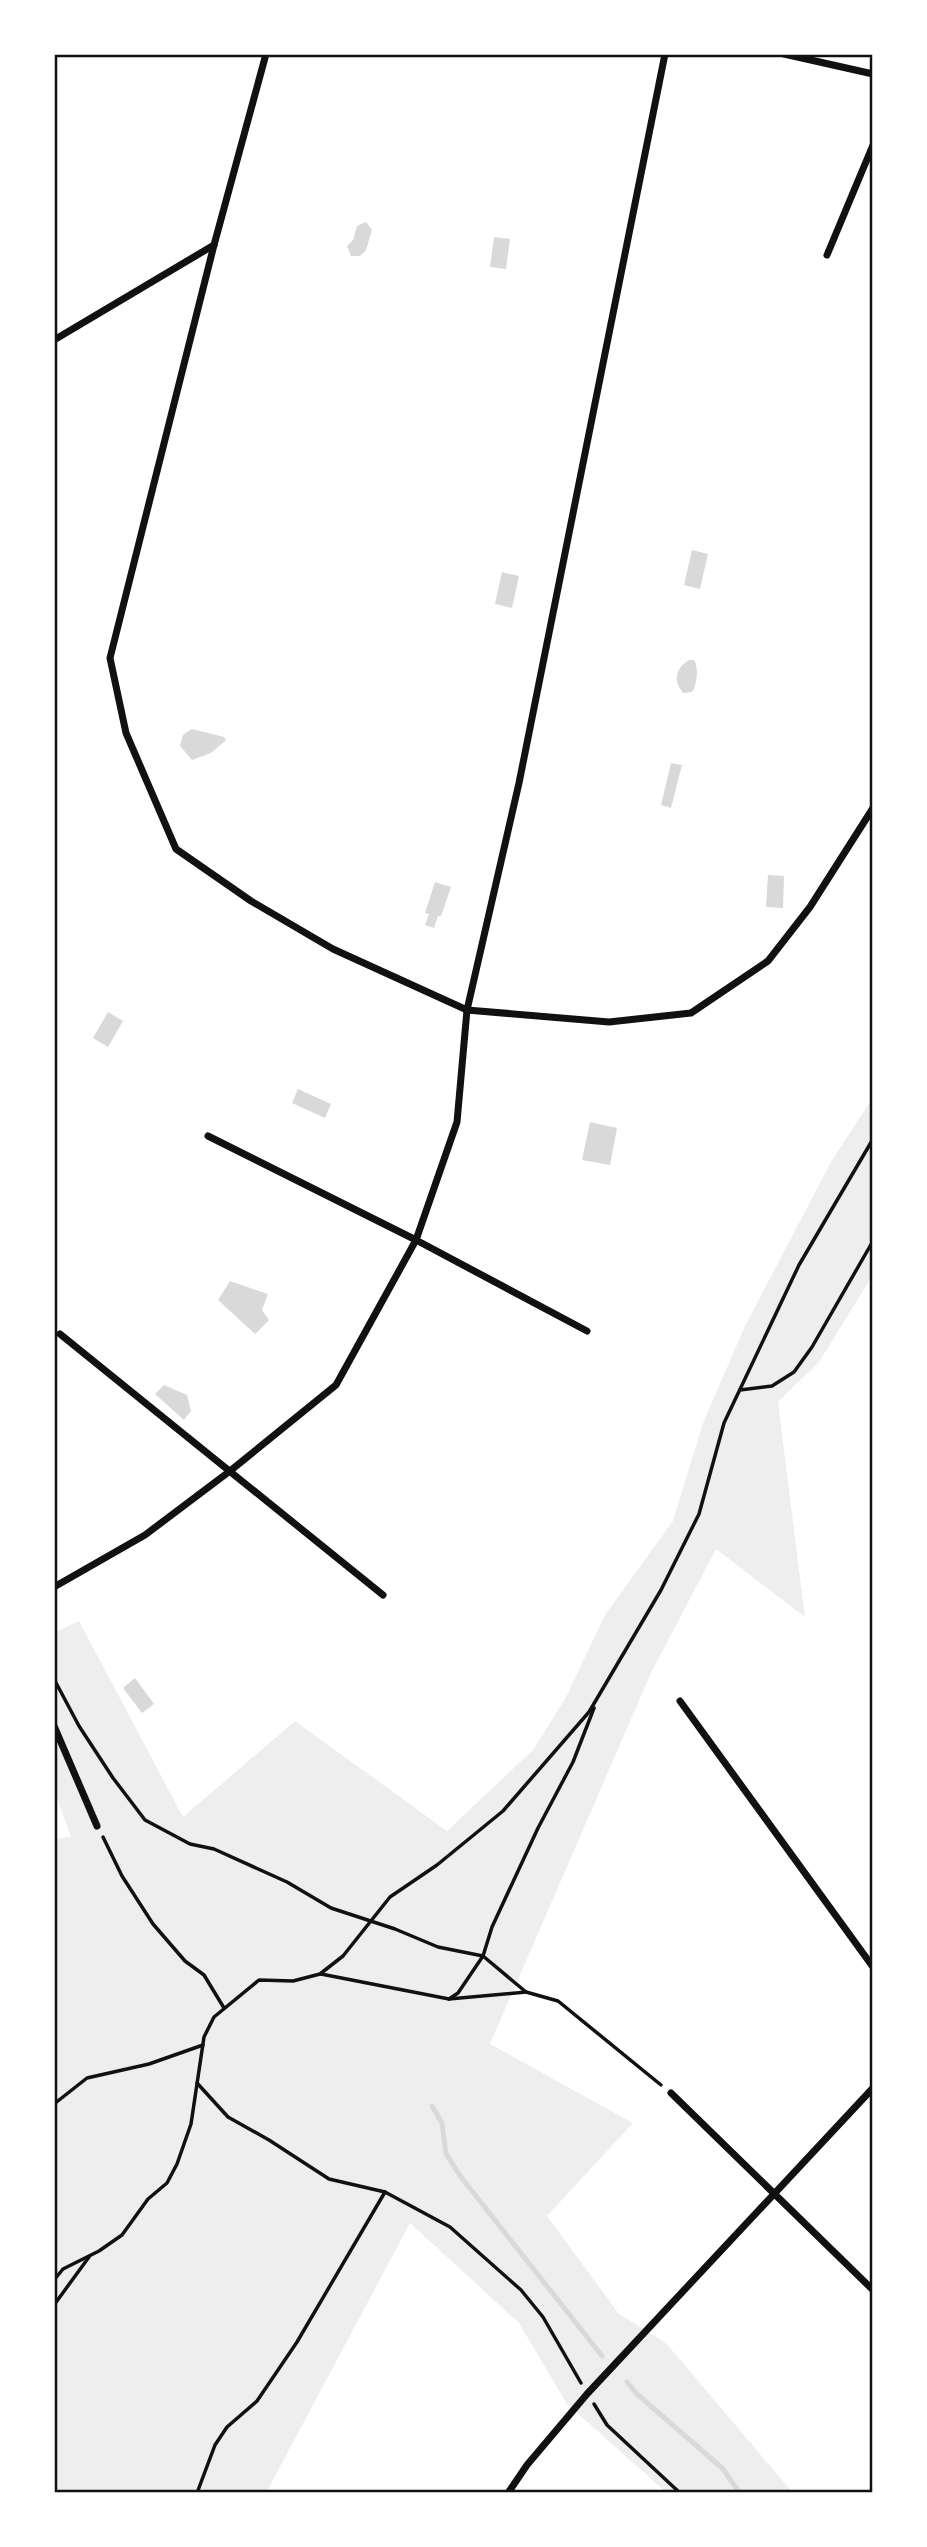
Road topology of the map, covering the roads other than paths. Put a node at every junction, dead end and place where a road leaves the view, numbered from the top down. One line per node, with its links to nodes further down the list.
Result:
1 (267, 54): 6 (street)
2 (665, 54): 10 (street)
3 (784, 54): 4 (street)
4 (873, 74)
5 (873, 145): 7 (street)
6 (214, 245): 8 (street); 10 (street)
7 (827, 254)
8 (54, 340)
9 (873, 807): 10 (street)
10 (467, 1010): 12 (street)
11 (208, 1136): 12 (street)
12 (416, 1240): 13 (street); 15 (street)
13 (587, 1331)
14 (60, 1334): 15 (street)
15 (230, 1471): 16 (street); 17 (street)
16 (54, 1587)
17 (383, 1595)
18 (680, 1701): 21 (street)
19 (54, 1726): 20 (street)
20 (97, 1826)
21 (873, 1967)
22 (873, 2088): 24 (street)
23 (671, 2093): 24 (street)
24 (774, 2195): 25 (street); 26 (street)
25 (873, 2290)
26 (508, 2493)

